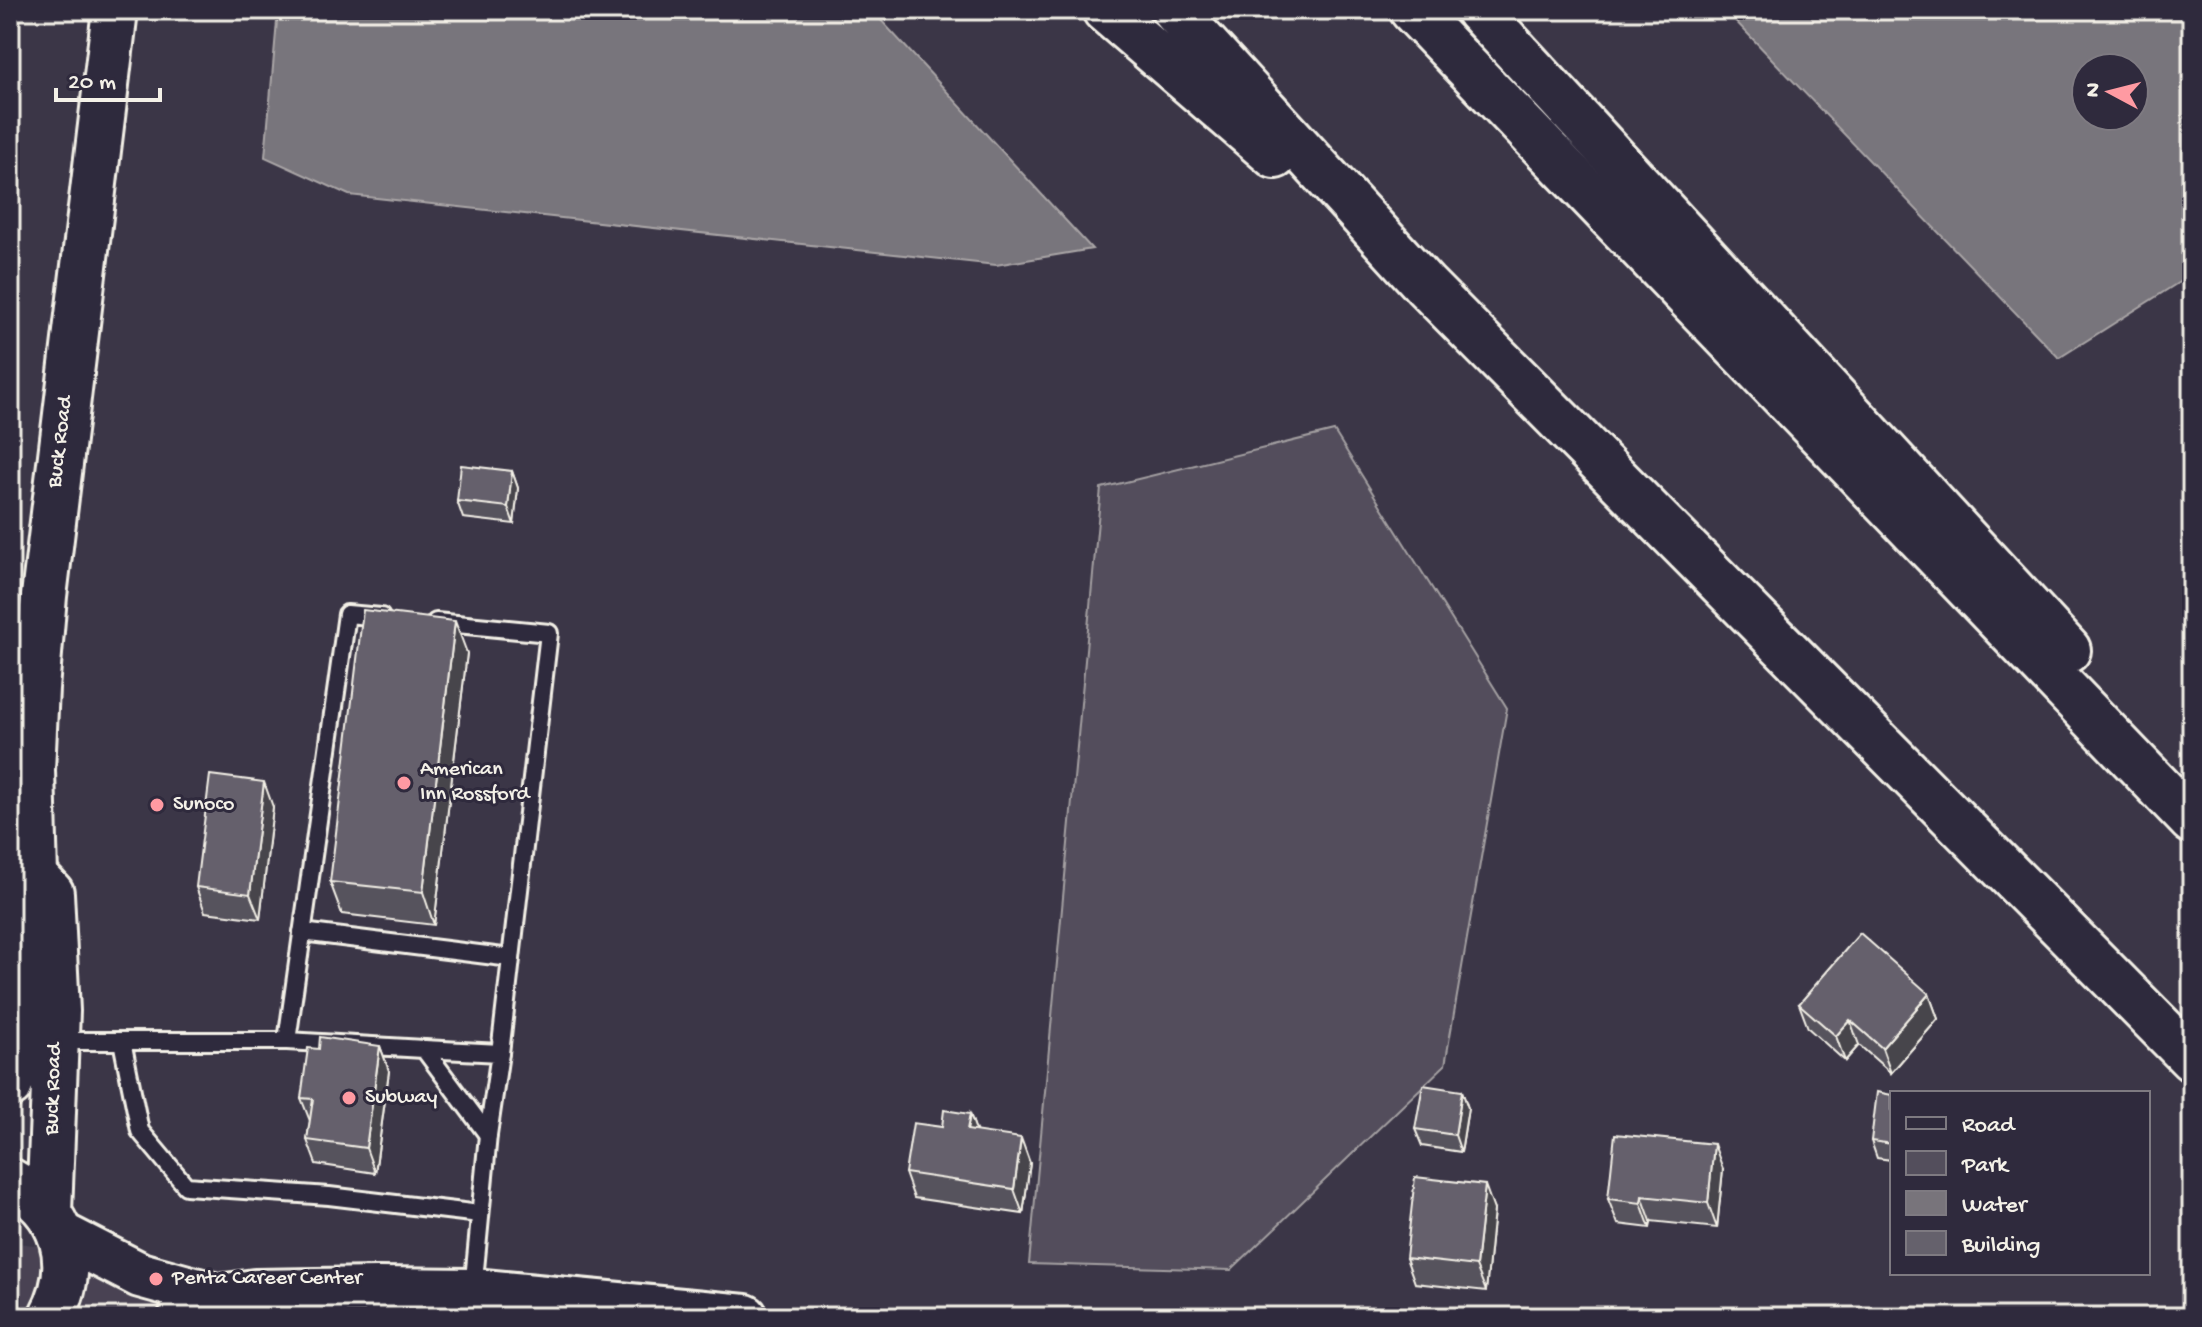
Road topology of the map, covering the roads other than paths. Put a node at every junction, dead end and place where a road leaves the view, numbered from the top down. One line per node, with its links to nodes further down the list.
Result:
1 (115, 10): 11 (main road, Buck Road)
2 (1105, 10): 6 (main road)
3 (1174, 10): 6 (main road)
4 (1412, 10): 10 (main road)
5 (1478, 10): 9 (main road)
6 (1425, 285): 20 (main road)
7 (393, 618): 12 (lane)
8 (425, 621): 13 (lane)
9 (2192, 784)
10 (2192, 821)
11 (31, 866): 14 (main road, Buck Road); 15 (main road, Buck Road)
12 (302, 932): 13 (lane); 17 (lane)
13 (511, 958): 19 (lane)
14 (16, 977): 21 (main road, Buck Road)
15 (56, 1041): 16 (lane); 25 (main road, Buck Road)
16 (122, 1041): 17 (lane); 24 (lane)
17 (287, 1041): 18 (lane)
18 (424, 1049): 19 (lane); 22 (lane)
19 (500, 1053): 22 (lane)
20 (2192, 1059)
21 (10, 1085)
22 (488, 1135): 24 (lane)
23 (10, 1181): 25 (main road)
24 (480, 1214): 26 (lane)
25 (55, 1223): 27 (main road); 28 (main road, Buck Road)
26 (473, 1291): 27 (main road); 30 (main road)
27 (220, 1297): 29 (main road)
28 (51, 1317)
29 (181, 1317)
30 (745, 1317)

